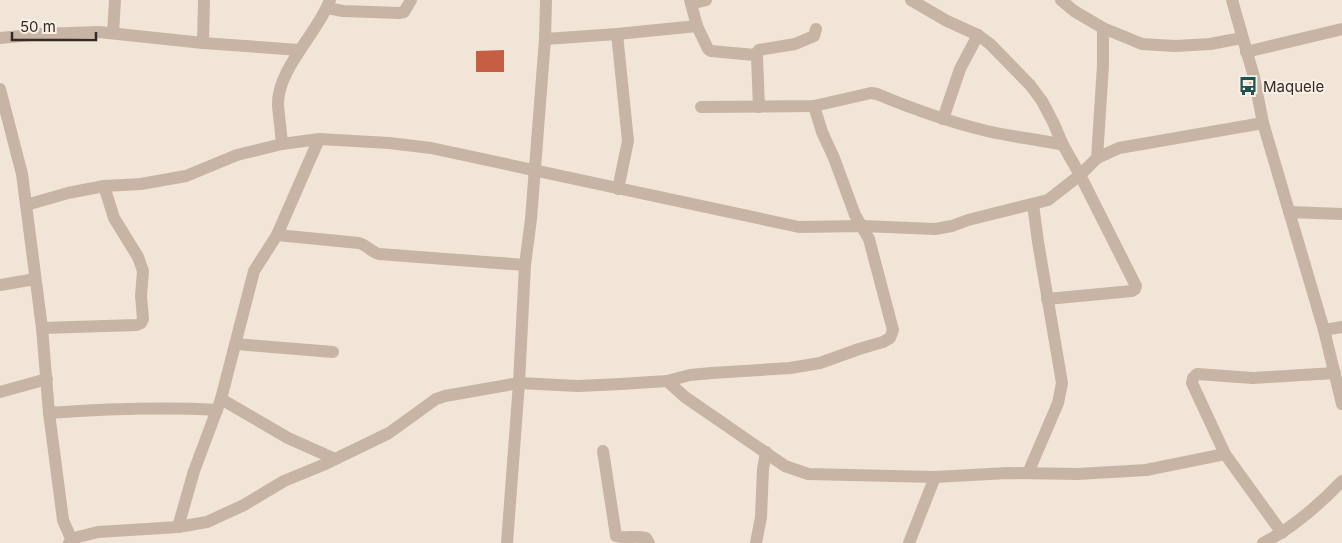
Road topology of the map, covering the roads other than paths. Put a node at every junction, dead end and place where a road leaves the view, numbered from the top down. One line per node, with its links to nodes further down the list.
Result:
1 (115, 0): 15 (street)
2 (204, 0): 21 (street)
3 (411, 0): 10 (street)
4 (546, 0): 20 (street)
5 (706, 0): 9 (street)
6 (911, 0): 17 (street)
7 (1061, 0): 12 (street)
8 (1232, 0): 19 (street)
9 (691, 2): 11 (street)
10 (329, 4): 22 (street)
11 (697, 26): 16 (street); 24 (street)
12 (1103, 28): 19 (street); 34 (street)
13 (816, 29): 24 (street)
14 (1342, 29): 23 (street)
15 (113, 33): 18 (street); 21 (street)
16 (617, 34): 20 (street); 38 (street)
17 (978, 35): 29 (street); 33 (street)
18 (0, 38)
19 (1242, 38): 23 (street)
20 (545, 39): 35 (street)
21 (204, 43): 22 (street)
22 (300, 50): 32 (street)
23 (1246, 52): 30 (street)
24 (755, 55): 28 (street)
25 (0, 89): 40 (street)
26 (814, 106): 28 (street); 29 (street); 43 (street)
27 (701, 107): 28 (street)
28 (759, 107)
29 (943, 119): 33 (street)
30 (1263, 123): 34 (street); 41 (street)
31 (319, 139): 32 (street); 35 (street); 44 (street)
32 (282, 144): 37 (street)
33 (1063, 145): 36 (street)
34 (1097, 158): 36 (street)
35 (535, 171): 38 (street); 45 (street)
36 (1080, 175): 39 (street); 48 (street)
37 (104, 186): 40 (street); 50 (street)
38 (618, 188): 43 (street)
39 (1034, 204): 43 (street); 48 (street)
40 (26, 205): 46 (street)
41 (1289, 212): 42 (street); 51 (street)
42 (1342, 214)
43 (862, 226): 56 (street)
44 (277, 235): 45 (street); 52 (street)
45 (525, 265): 57 (street)
46 (35, 279): 47 (street); 50 (street)
47 (0, 285)
48 (1047, 299): 66 (street)
49 (1342, 327): 51 (street)
50 (42, 328): 55 (street)
51 (1324, 330): 54 (street)
52 (236, 344): 53 (street); 60 (street)
53 (334, 352)
54 (1334, 373): 59 (street); 64 (street)
55 (46, 379): 58 (street); 61 (street)
56 (667, 381): 57 (street); 63 (street)
57 (519, 383): 65 (street); 72 (street)
58 (0, 392)
59 (1341, 398)
60 (219, 404): 61 (street); 65 (street); 69 (street)
61 (49, 413): 71 (street)
62 (603, 451): 73 (street)
63 (766, 452): 67 (street); 74 (street)
64 (1225, 454): 66 (street); 70 (street)
65 (335, 460): 69 (street)
66 (1028, 473): 67 (street)
67 (935, 477): 75 (street)
68 (1342, 481): 70 (street)
69 (178, 527): 71 (street)
70 (1282, 533): 76 (street)
71 (72, 542)
72 (507, 543)
73 (649, 543)
74 (756, 543)
75 (910, 543)
76 (1264, 543)

